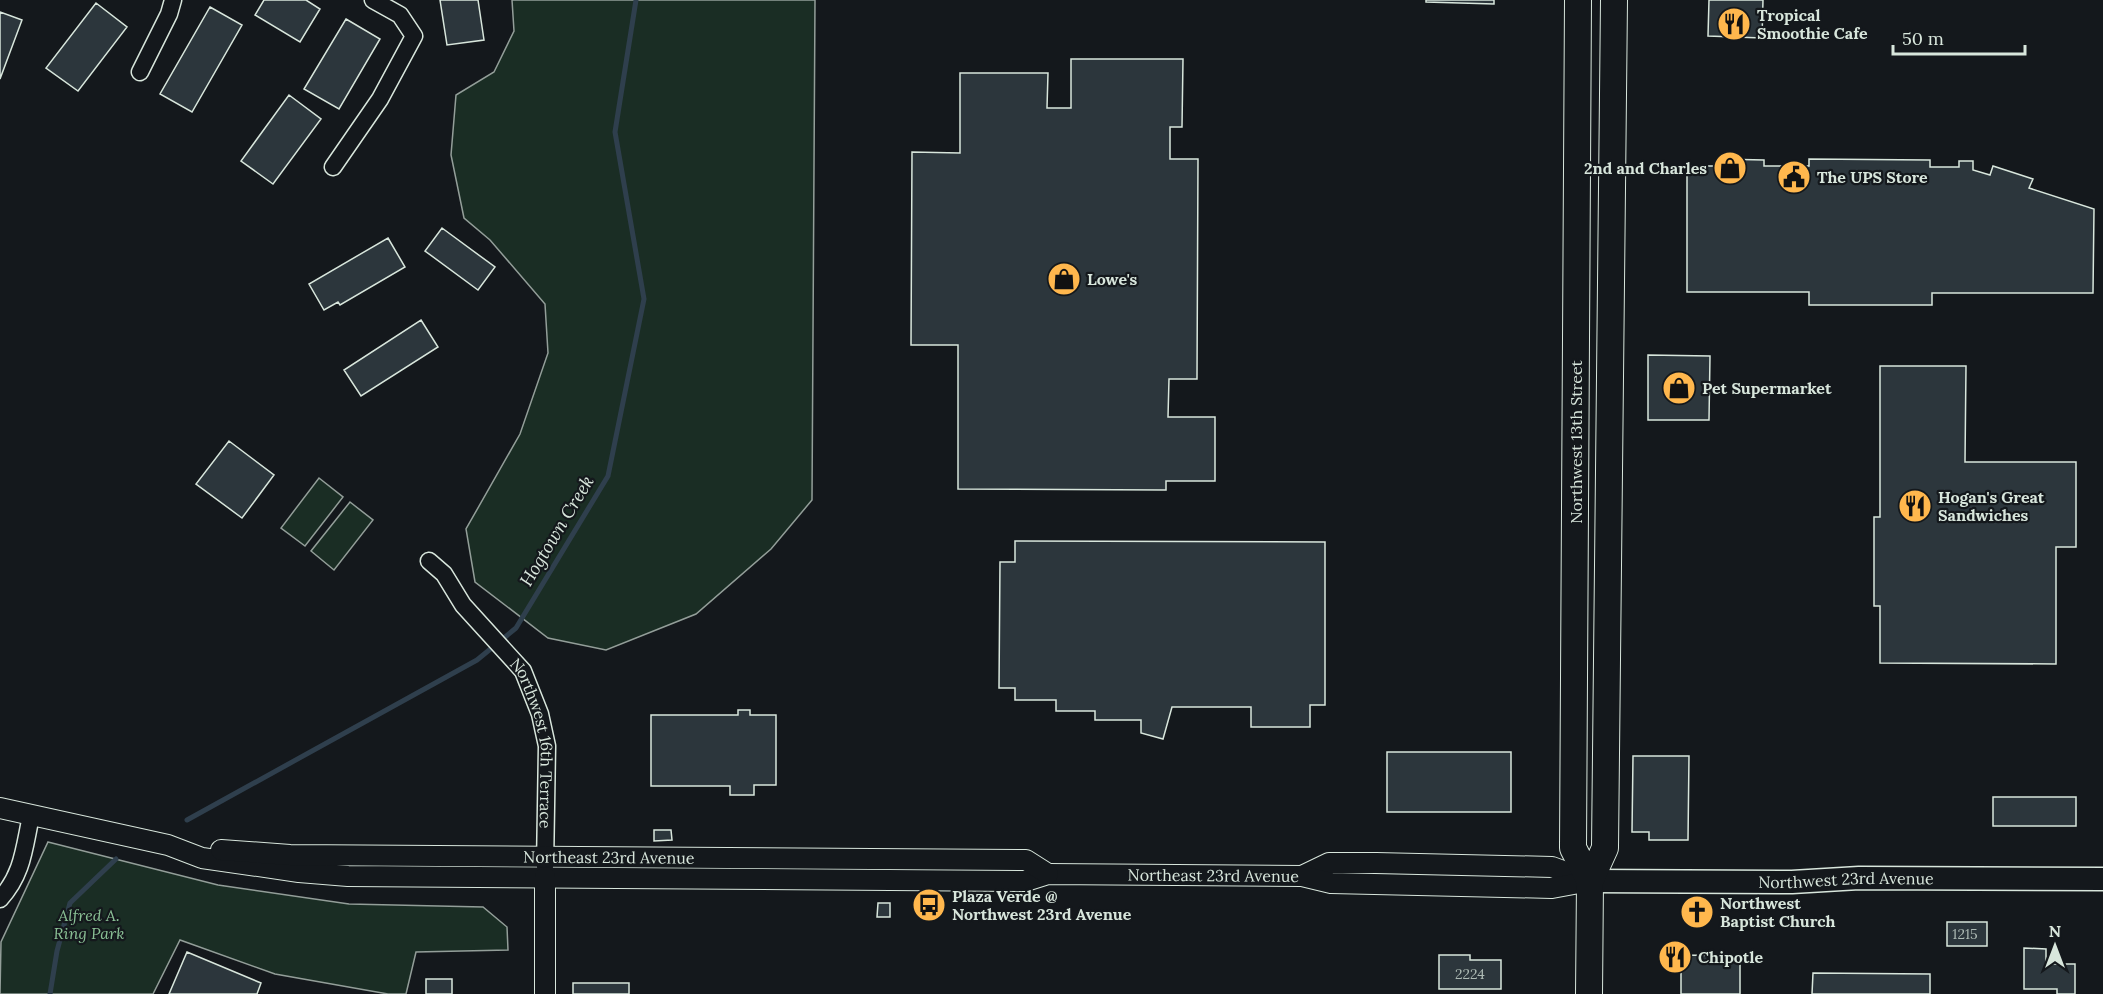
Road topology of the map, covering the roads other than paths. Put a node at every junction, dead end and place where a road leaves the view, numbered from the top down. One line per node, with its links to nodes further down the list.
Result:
1 (173, 0): 7 (street)
2 (373, 0): 8 (street)
3 (1578, 0): 5 (main road, Northwest 13th Street)
4 (1614, 0): 6 (main road, Northwest 13th Street)
5 (1577, 56): 6 (main road); 9 (main road, Northwest 13th Street)
6 (1613, 56): 10 (main road, Northwest 13th Street)
7 (140, 72)
8 (333, 167)
9 (1576, 377): 10 (main road); 11 (main road, Northwest 13th Street)
10 (1610, 453): 12 (main road, Northwest 13th Street)
11 (1576, 456): 12 (main road); 23 (main road, Northwest 13th Street)
12 (1609, 519): 23 (main road, Northwest 13th Street)
13 (429, 561): 17 (street, Northwest 16th Terrace)
14 (0, 808): 15 (street, Northeast 23rd Avenue)
15 (31, 816): 16 (street, Northeast 23rd Avenue); 24 (street)
16 (168, 845): 17 (street, Northeast 23rd Avenue); 21 (street, Northeast 23rd Avenue)
17 (546, 856): 19 (street, Northeast 23rd Avenue); 21 (street, Northwest 16th Terrace)
18 (1376, 863): 20 (street, Northeast 23rd Avenue); 23 (street, Northwest 23rd Avenue)
19 (1048, 874): 20 (street, Northeast 23rd Avenue); 21 (street, Northeast 23rd Avenue)
20 (1302, 876): 23 (street, Northwest 23rd Avenue)
21 (545, 877): 25 (street, Northwest 16th Terrace)
22 (2103, 879): 23 (main road, Northwest 23rd Avenue)
23 (1590, 881): 26 (main road, Northwest 13th Street)
24 (0, 899)
25 (545, 994)
26 (1589, 994)

